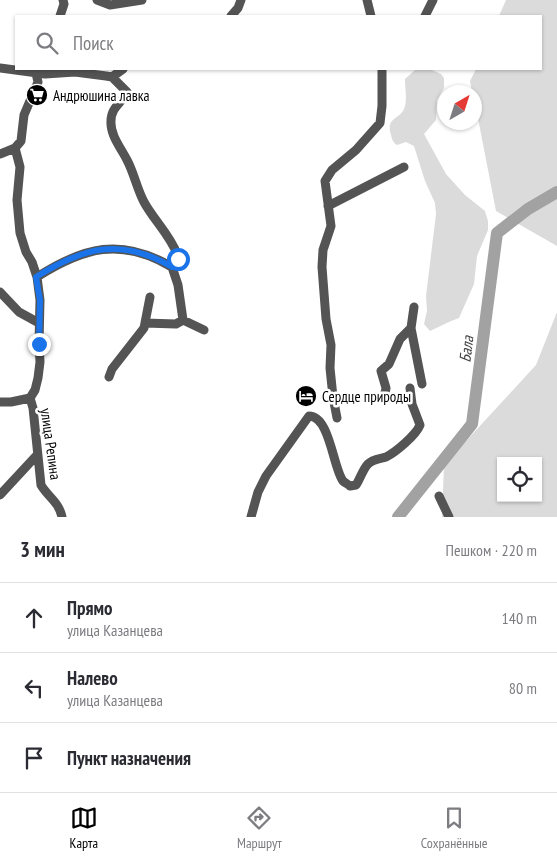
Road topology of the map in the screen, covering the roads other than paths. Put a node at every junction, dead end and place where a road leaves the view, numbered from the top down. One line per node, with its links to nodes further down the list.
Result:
1 (63, 0): 7 (street)
2 (97, 0): 3 (street)
3 (142, 0)
4 (241, 0): 8 (street)
5 (367, 0): 9 (street)
6 (433, 0): 10 (street)
7 (60, 15)
8 (232, 15)
9 (371, 15)
10 (426, 15)
11 (0, 68): 12 (street)
12 (15, 69)
13 (35, 70): 16 (street); 17 (street)
14 (122, 70): 16 (street)
15 (382, 70): 20 (street)
16 (112, 77): 21 (street)
17 (15, 148): 18 (street); 22 (street)
18 (0, 154)
19 (404, 168): 20 (street)
20 (328, 206): 37 (street)
21 (172, 267): 22 (street); 26 (street)
22 (36, 277): 27 (street)
23 (0, 292): 27 (street)
24 (150, 297): 28 (street)
25 (414, 307): 29 (street)
26 (183, 320): 28 (street); 30 (street)
27 (39, 322): 35 (street)
28 (145, 323): 31 (street)
29 (411, 328): 32 (street); 34 (street)
30 (204, 330)
31 (109, 377)
32 (422, 384)
33 (410, 388): 42 (street)
34 (385, 394)
35 (30, 398): 36 (street); 38 (street, улица Репина)
36 (0, 402)
37 (337, 418)
38 (37, 455): 39 (street); 41 (street, улица Репина)
39 (0, 495)
40 (439, 496): 43 (street)
41 (62, 517)
42 (251, 517)
43 (449, 517)

